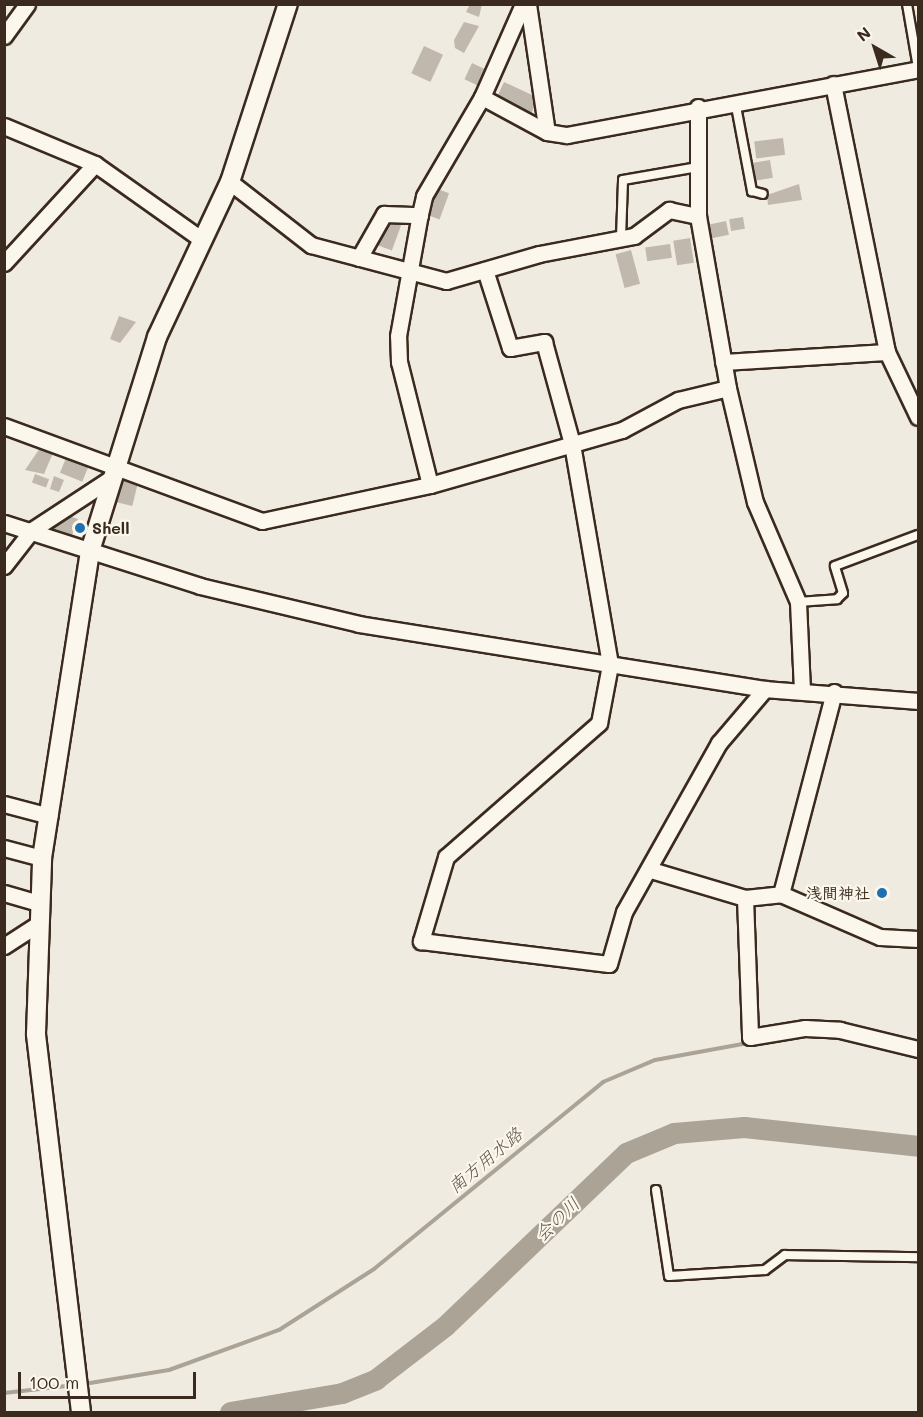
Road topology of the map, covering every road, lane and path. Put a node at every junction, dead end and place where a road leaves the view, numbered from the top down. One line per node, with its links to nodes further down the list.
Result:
1 (288, 4): 15 (street)
2 (525, 4): 8 (street); 12 (street)
3 (907, 4): 6 (lane)
4 (26, 5): 5 (street)
5 (4, 36)
6 (918, 69): 7 (street)
7 (833, 84): 9 (street); 25 (street)
8 (482, 97): 12 (street); 17 (street)
9 (735, 100): 10 (street); 16 (lane)
10 (698, 107): 12 (street); 14 (street)
11 (4, 126): 13 (street)
12 (547, 132)
13 (95, 164): 20 (street); 22 (street)
14 (698, 167): 18 (street); 19 (lane)
15 (230, 182): 20 (street); 21 (street)
16 (763, 194)
17 (420, 215): 21 (street); 24 (street)
18 (698, 216): 19 (street); 26 (street)
19 (621, 238): 23 (street)
20 (201, 239): 31 (street)
21 (359, 258): 24 (street)
22 (4, 263)
23 (485, 270): 24 (street); 30 (street)
24 (412, 273): 32 (street)
25 (887, 352): 26 (street); 28 (street)
26 (723, 362): 27 (street)
27 (728, 388): 30 (street); 38 (street)
28 (918, 417)
29 (4, 426): 31 (street)
30 (572, 444): 32 (street); 39 (street)
31 (114, 473): 32 (street); 34 (street); 36 (street)
32 (430, 485)
33 (4, 522): 34 (street)
34 (32, 530): 36 (street); 37 (street)
35 (918, 535): 38 (lane)
36 (90, 551): 39 (street); 45 (street)
37 (4, 566)
38 (798, 602): 41 (street)
39 (610, 665): 40 (street); 48 (street)
40 (765, 689): 41 (street); 48 (street)
41 (802, 689): 42 (street)
42 (834, 692): 43 (street); 50 (street)
43 (918, 701)
44 (4, 804): 45 (street)
45 (49, 816): 47 (street)
46 (4, 848): 47 (street)
47 (42, 858): 52 (street)
48 (651, 870): 51 (street)
49 (4, 893): 52 (street)
50 (781, 894): 51 (street); 54 (street)
51 (745, 898): 56 (street)
52 (39, 903): 53 (street)
53 (38, 924): 55 (street); 59 (street)
54 (918, 939)
55 (4, 946)
56 (918, 1049)
57 (656, 1190): 58 (lane)
58 (918, 1257)
59 (81, 1413)

